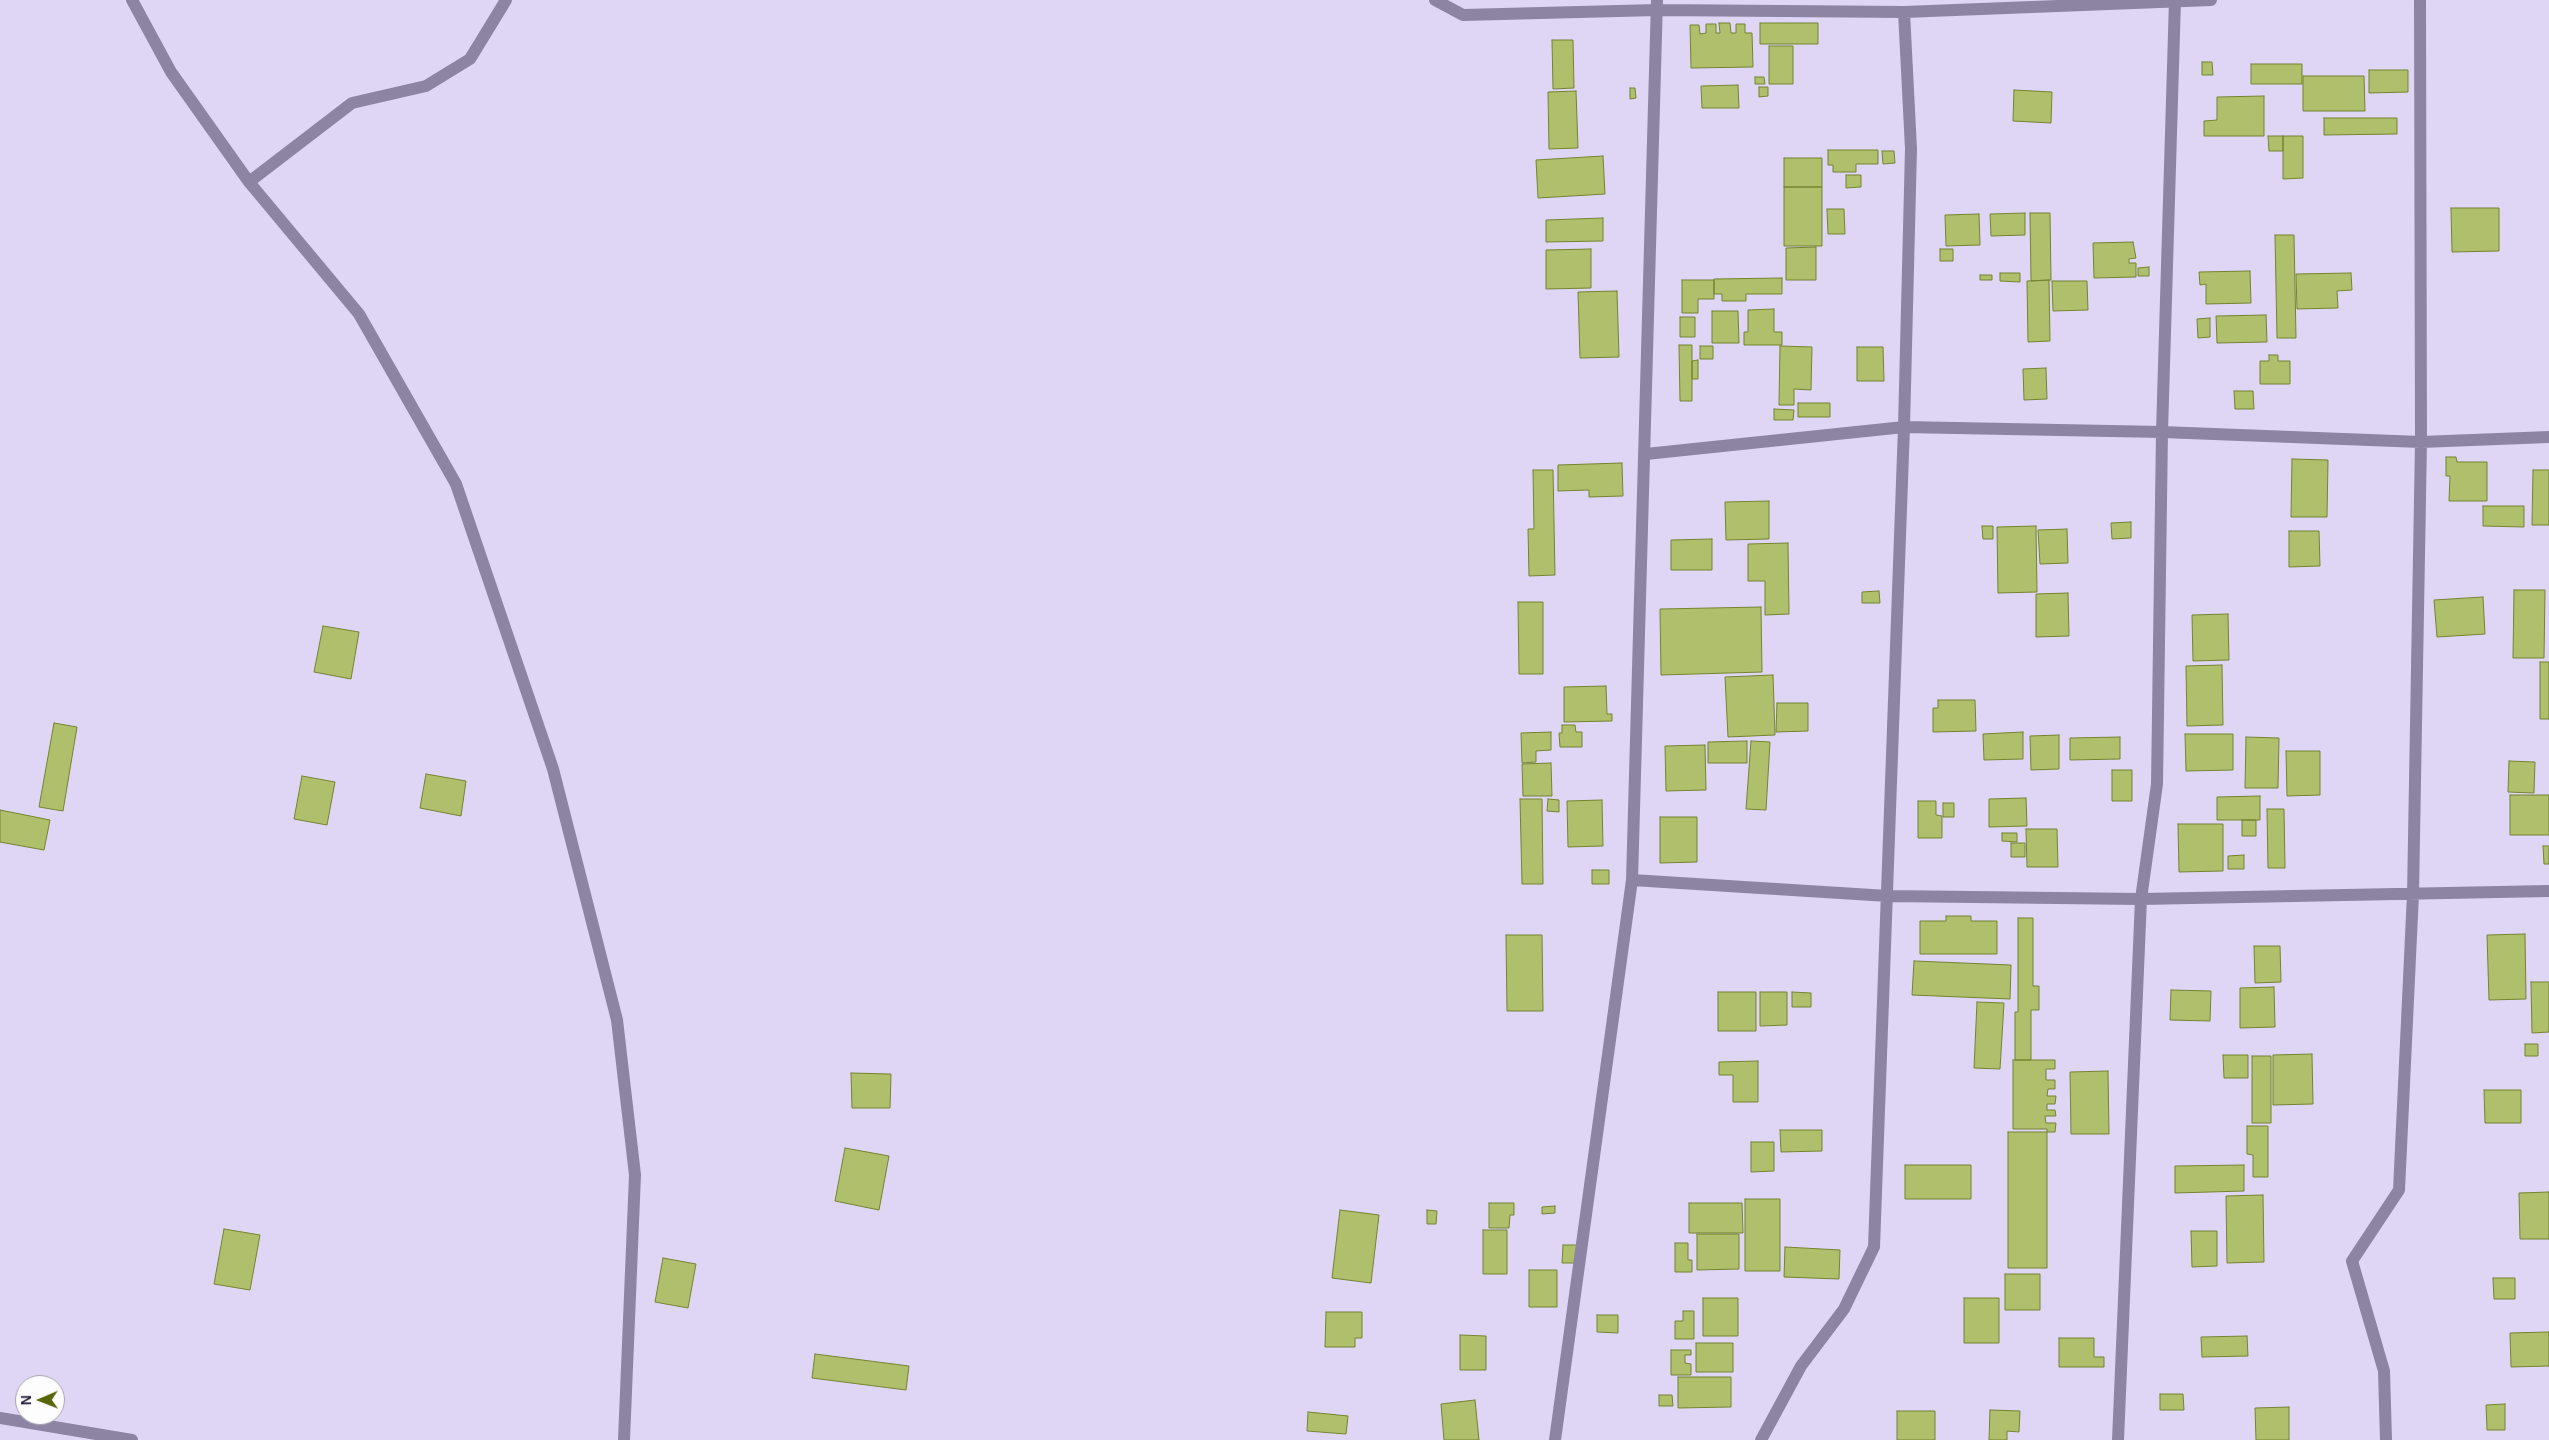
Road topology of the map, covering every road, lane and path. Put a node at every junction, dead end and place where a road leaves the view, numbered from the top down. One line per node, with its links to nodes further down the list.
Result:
1 (132, 0): 9 (street)
2 (506, 0): 9 (street)
3 (1434, 0): 7 (street)
4 (2211, 0): 6 (street)
5 (2420, 0): 13 (street)
6 (2175, 1): 8 (street); 11 (street)
7 (1657, 5): 8 (street); 14 (street)
8 (1904, 12): 10 (street)
9 (250, 182): 22 (street)
10 (1904, 427): 11 (street); 14 (street); 18 (street)
11 (2162, 432): 13 (street); 19 (street)
12 (2549, 437): 13 (street)
13 (2421, 442): 17 (street)
14 (1646, 454): 15 (street)
15 (1632, 880): 18 (street); 23 (street)
16 (2549, 891): 17 (street)
17 (2412, 894): 19 (street); 26 (street)
18 (1888, 896): 19 (street); 24 (street)
19 (2141, 900): 25 (street)
20 (0, 1418): 21 (street)
21 (132, 1440)
22 (624, 1440)
23 (1555, 1440)
24 (1761, 1440)
25 (2118, 1440)
26 (2386, 1440)

